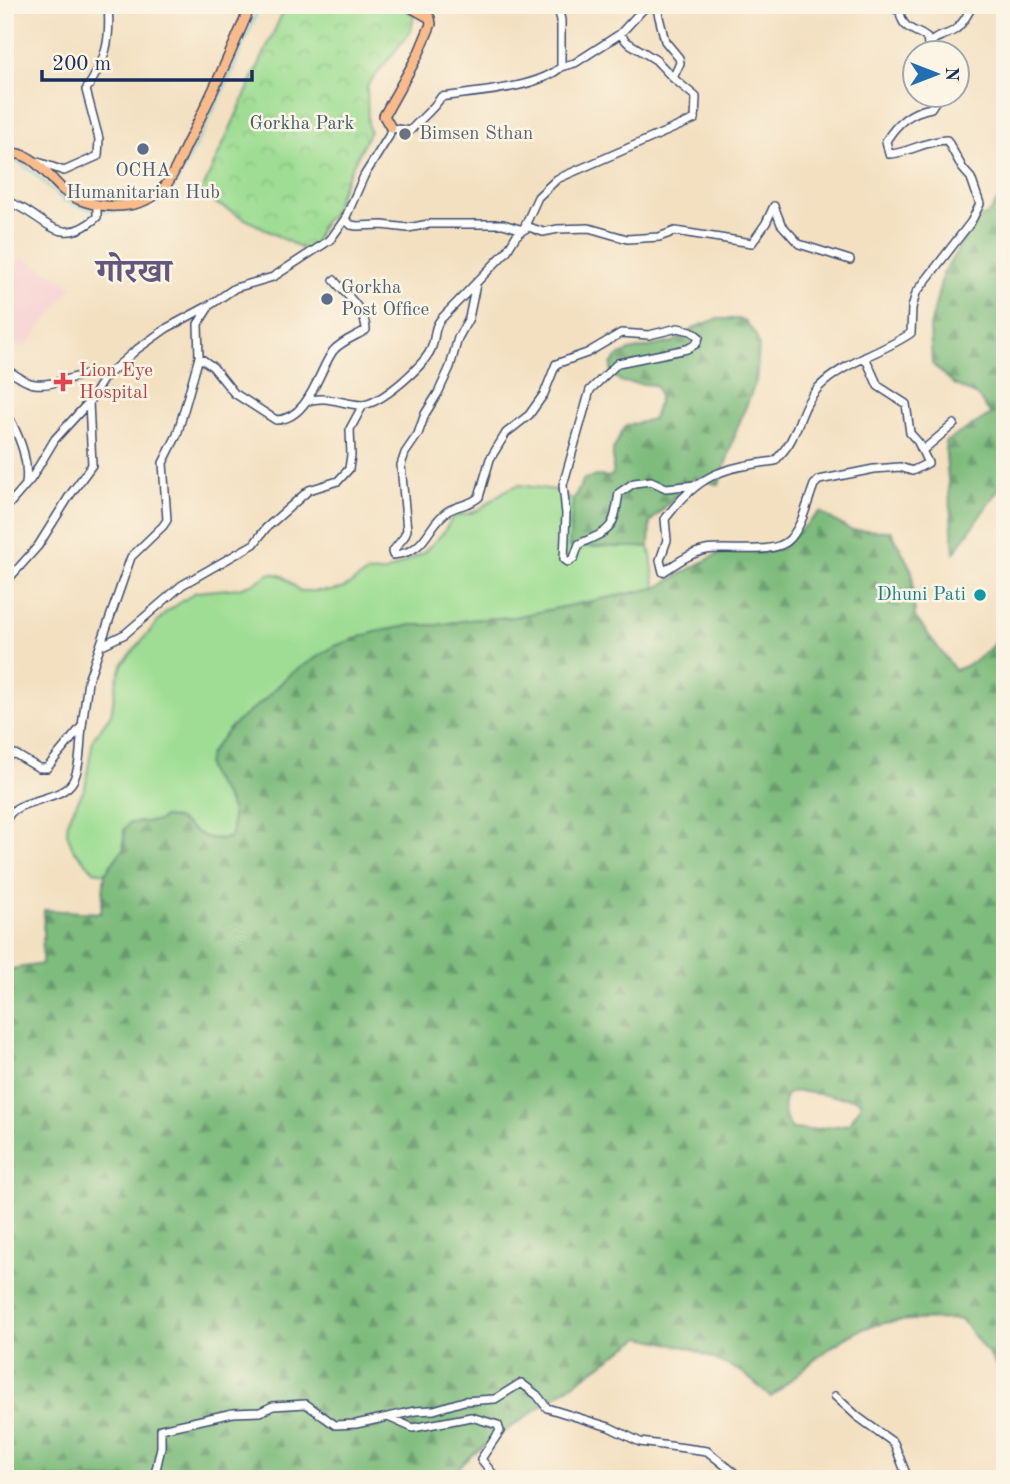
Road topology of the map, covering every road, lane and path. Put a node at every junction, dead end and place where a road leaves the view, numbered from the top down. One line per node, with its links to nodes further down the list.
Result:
1 (108, 5): 18 (street)
2 (251, 5): 20 (main road)
3 (407, 5): 16 (main road)
4 (557, 5): 13 (street)
5 (647, 5): 10 (street)
6 (656, 5): 14 (street)
7 (889, 5): 9 (street)
8 (973, 5): 12 (street)
9 (899, 9): 11 (street)
10 (620, 34): 13 (street); 14 (street)
11 (928, 38)
12 (936, 38)
13 (561, 68): 16 (street)
14 (673, 78): 22 (street)
15 (931, 108): 28 (street)
16 (391, 128): 21 (street)
17 (5, 154): 18 (main road)
18 (31, 160): 20 (main road)
19 (5, 201): 20 (street)
20 (97, 205)
21 (345, 219): 22 (street); 26 (street)
22 (523, 230): 23 (street); 25 (street)
23 (850, 260)
24 (334, 280): 31 (street)
25 (476, 284): 33 (street); 37 (street)
26 (210, 305): 27 (street); 30 (street)
27 (199, 357): 31 (street); 41 (street)
28 (865, 357): 36 (street); 37 (street)
29 (6, 369): 30 (street)
30 (106, 377): 32 (street)
31 (308, 401): 33 (street)
32 (89, 402): 38 (street); 40 (street)
33 (363, 405): 41 (street)
34 (11, 421): 38 (street)
35 (954, 424): 36 (street)
36 (923, 450): 37 (street)
37 (696, 485)
38 (25, 486): 39 (street)
39 (5, 509)
40 (5, 583)
41 (100, 646): 42 (street)
42 (82, 726): 43 (street); 44 (street)
43 (5, 755)
44 (5, 841)
45 (835, 1396): 50 (street)
46 (388, 1417): 47 (street); 48 (street); 49 (street)
47 (154, 1479)
48 (497, 1479)
49 (742, 1479)
50 (908, 1479)

